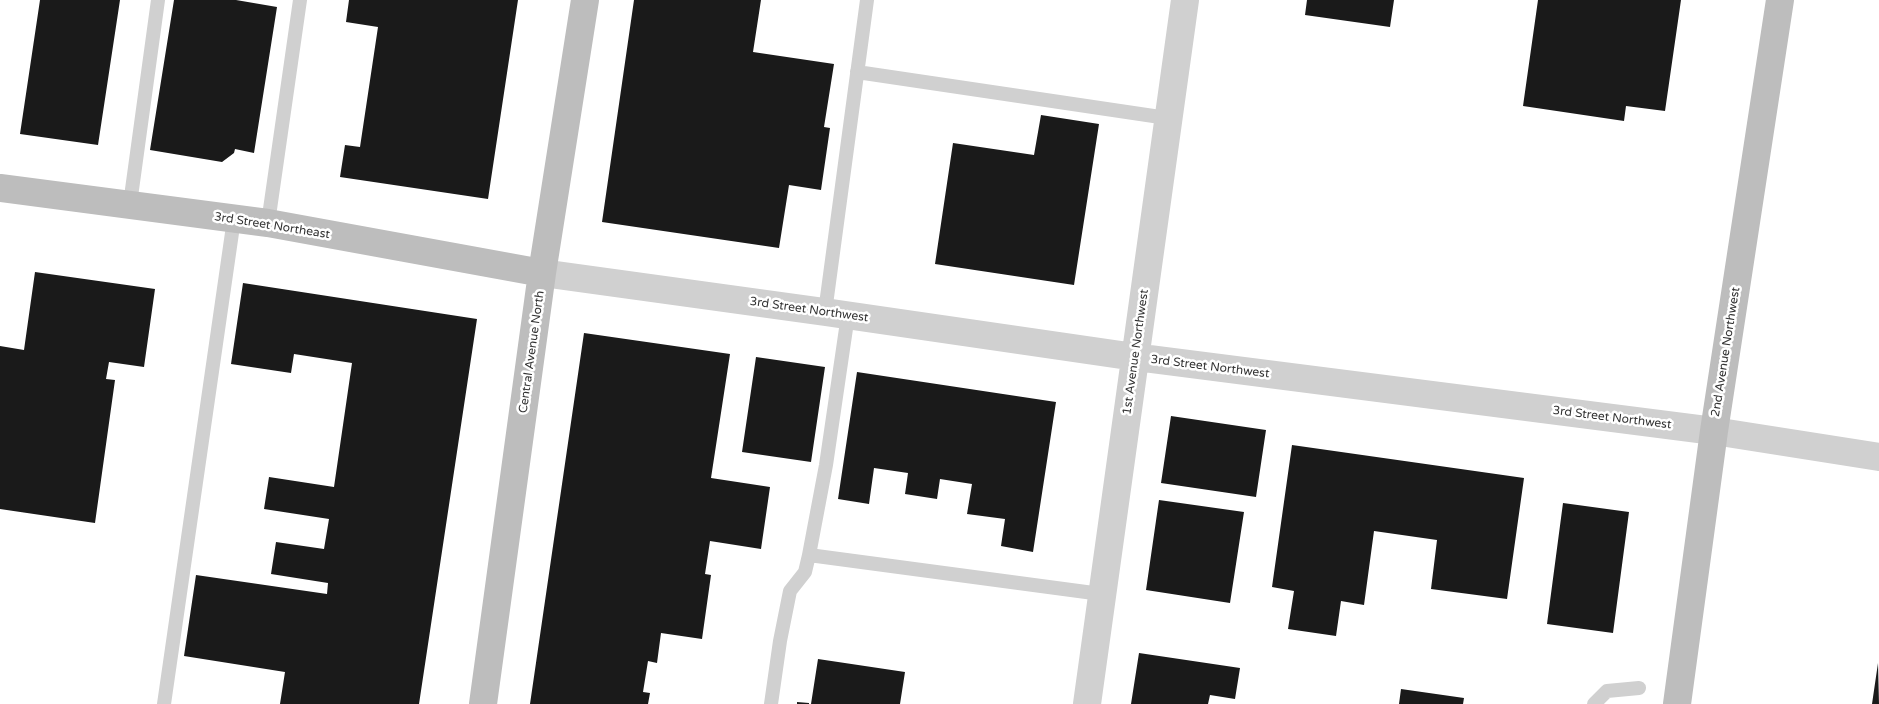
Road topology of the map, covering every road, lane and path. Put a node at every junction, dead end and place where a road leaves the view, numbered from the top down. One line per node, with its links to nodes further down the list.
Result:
1 (158, 0): 10 (lane)
2 (300, 0): 12 (lane)
3 (585, 0): 13 (street, Central Avenue North)
4 (867, 0): 7 (lane)
5 (1185, 0): 8 (street, 1st Avenue Northwest)
6 (1780, 0): 16 (street, 2nd Avenue Northwest)
7 (857, 72): 8 (lane); 14 (lane)
8 (1168, 118): 15 (street, 1st Avenue Northwest)
9 (0, 188): 10 (street, 3rd Street Northeast)
10 (130, 204): 11 (street, 3rd Street Northeast)
11 (234, 219): 12 (street, 3rd Street Northeast); 21 (lane)
12 (268, 223): 13 (street, 3rd Street Northeast)
13 (542, 273): 14 (street, 3rd Street Northwest); 22 (street, Central Avenue North)
14 (836, 313): 15 (street, 3rd Street Northwest); 18 (lane)
15 (1135, 357): 16 (street, 3rd Street Northwest); 19 (street, 1st Avenue Northwest)
16 (1714, 431): 17 (street, 3rd Street Northwest); 26 (street, 2nd Avenue Northwest)
17 (1879, 457)
18 (809, 555): 19 (lane); 23 (lane)
19 (1101, 594): 24 (street, 1st Avenue Northwest)
20 (1639, 688): 25 (lane)
21 (164, 704)
22 (483, 704)
23 (772, 704)
24 (1086, 704)
25 (1594, 704)
26 (1676, 704)

